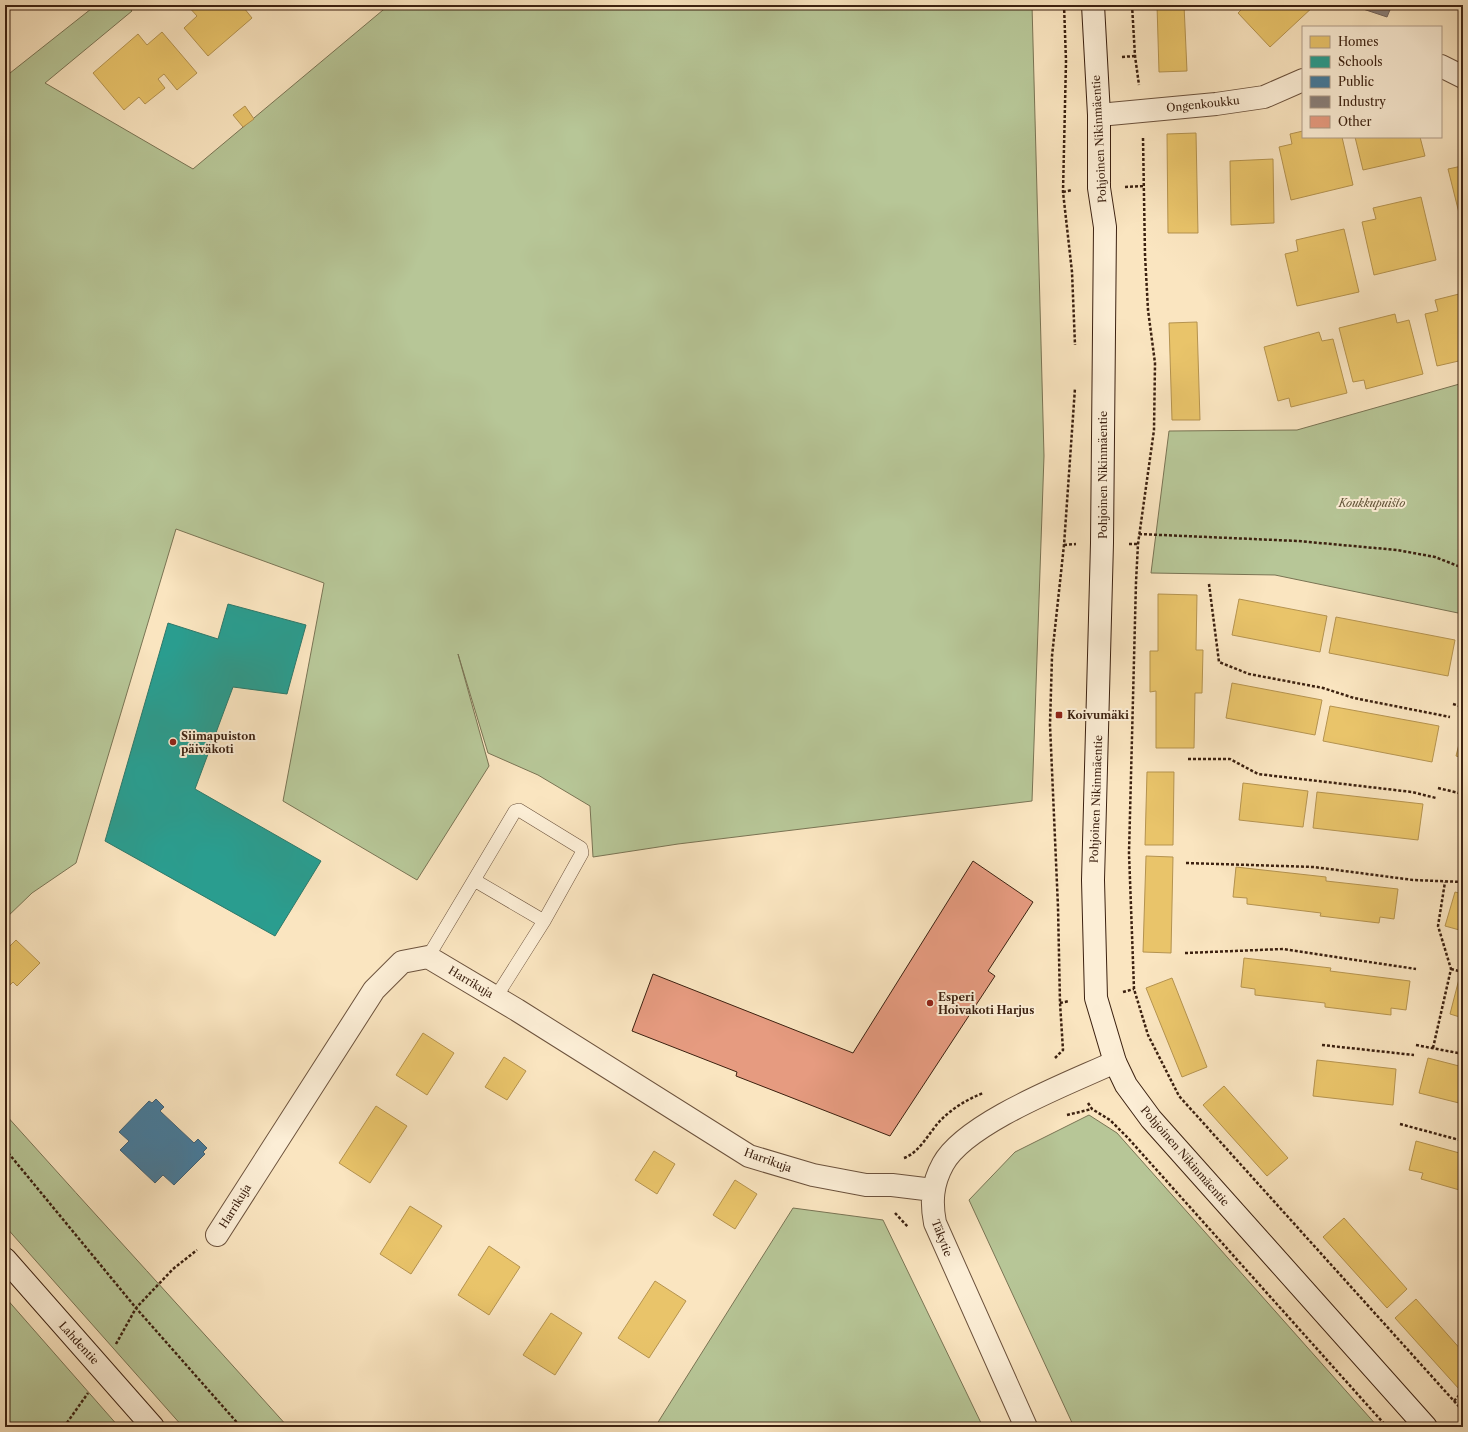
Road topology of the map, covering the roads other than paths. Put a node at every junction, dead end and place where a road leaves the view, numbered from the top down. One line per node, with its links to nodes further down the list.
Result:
1 (1093, 5): 5 (street, Pohjoinen Nikinmäentie)
2 (1442, 66): 3 (street)
3 (1463, 77)
4 (1302, 80): 5 (street, Ongenkoukku)
5 (1099, 115): 10 (street, Pohjoinen Nikinmäentie)
6 (474, 880): 7 (lane); 7 (lane); 8 (lane)
7 (544, 920): 9 (lane)
8 (428, 957): 9 (street, Harrikuja); 12 (street, Harrikuja)
9 (496, 997): 11 (street, Harrikuja)
10 (1115, 1062): 11 (street, Täkytie); 16 (street, Pohjoinen Nikinmäentie)
11 (933, 1190): 15 (street, Täkytie)
12 (217, 1235)
13 (5, 1259): 14 (street, Lahdentie)
14 (153, 1427)
15 (1026, 1427)
16 (1426, 1427)

